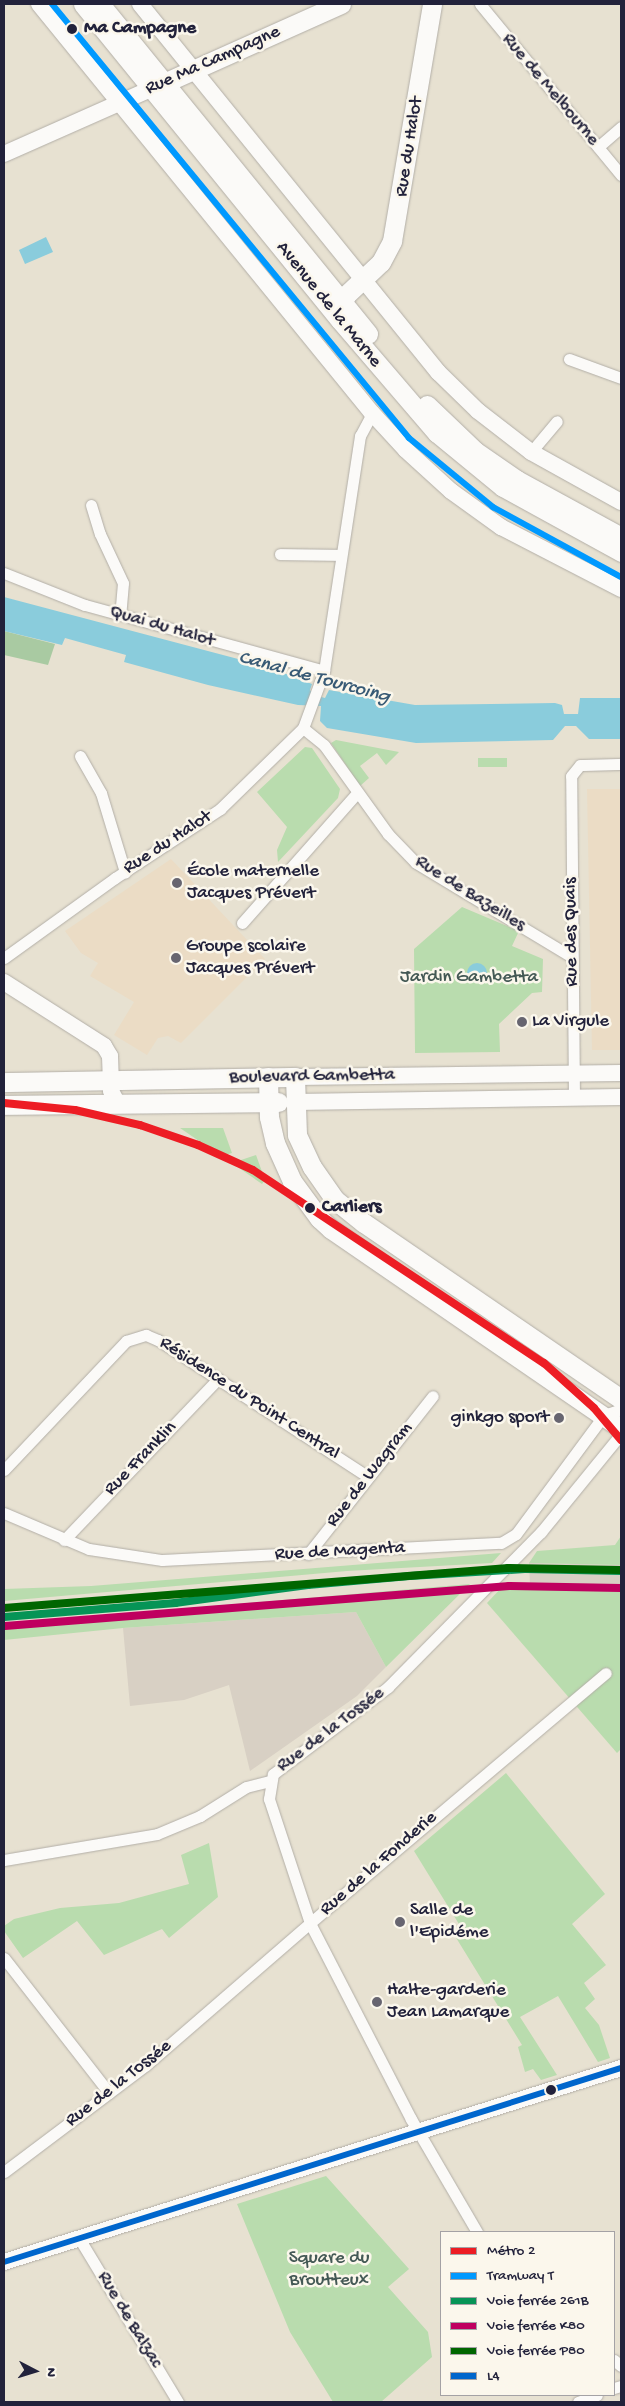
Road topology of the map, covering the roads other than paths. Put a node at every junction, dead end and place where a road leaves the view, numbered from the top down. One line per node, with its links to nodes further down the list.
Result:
1 (39, 4): 10 (street, Avenue de la Marne)
2 (83, 4): 9 (main road, Avenue de la Marne)
3 (100, 4): 9 (main road, Avenue de la Marne)
4 (140, 4): 8 (street)
5 (341, 4): 8 (main road, Rue Ma Campagne)
6 (432, 4): 15 (main road, Rue du Halot)
7 (480, 4): 12 (street, Rue de Melbourne)
8 (193, 70): 9 (main road, Rue Ma Campagne); 15 (street)
9 (157, 86): 10 (street, Rue Ma Campagne); 16 (main road, Avenue de la Marne); 17 (main road, Avenue de la Marne)
10 (119, 103): 13 (street, Rue Ma Campagne); 20 (street, Avenue de la Marne)
11 (621, 127): 12 (street)
12 (598, 147): 14 (street, Rue de Melbourne)
13 (4, 154)
14 (621, 175)
15 (363, 280): 16 (main road, Rue du Halot); 22 (street)
16 (342, 301): 17 (main road); 25 (main road, Avenue de la Marne)
17 (340, 320): 26 (main road, Avenue de la Marne)
18 (569, 360): 19 (street)
19 (621, 378)
20 (372, 413): 28 (street); 30 (street, Avenue de la Marne)
21 (557, 421): 22 (street)
22 (531, 452): 23 (street)
23 (621, 502)
24 (91, 505): 31 (street)
25 (621, 537)
26 (621, 552)
27 (280, 554): 28 (street)
28 (342, 555): 32 (street)
29 (4, 573): 31 (street, Quai du Halot)
30 (621, 589)
31 (120, 615): 32 (street, Quai du Halot)
32 (324, 671): 33 (street, Rue du Halot)
33 (303, 728): 36 (street, Rue de Bazeilles); 37 (street, Rue du Halot)
34 (80, 756): 37 (street)
35 (621, 764): 39 (street, Rue des Quais)
36 (356, 794): 38 (street); 39 (street, Rue de Bazeilles)
37 (125, 872): 40 (street, Rue du Halot)
38 (242, 924)
39 (572, 957): 43 (street, Rue des Quais)
40 (4, 958)
41 (4, 982): 46 (street)
42 (621, 1073): 43 (street, Boulevard Gambetta)
43 (574, 1074): 45 (street, Boulevard Gambetta); 49 (street, Rue des Quais)
44 (268, 1077): 45 (main road, Boulevard Gambetta); 46 (main road, Boulevard Gambetta); 50 (main road)
45 (295, 1077): 51 (main road)
46 (111, 1080): 47 (main road, Boulevard Gambetta); 52 (street)
47 (4, 1082)
48 (621, 1097): 49 (street, Boulevard Gambetta)
49 (574, 1098): 51 (street, Boulevard Gambetta)
50 (268, 1102): 51 (main road, Boulevard Gambetta); 52 (main road, Boulevard Gambetta); 57 (main road)
51 (295, 1102): 56 (main road)
52 (118, 1104): 53 (main road, Boulevard Gambetta)
53 (4, 1105)
54 (218, 1379): 60 (street, Résidence du Point Central); 61 (street, Résidence du Point Central); 63 (street, Rue Franklin)
55 (433, 1396): 61 (street, Rue de Wagram)
56 (621, 1399)
57 (613, 1412): 58 (main road); 64 (street, Rue de Magenta)
58 (621, 1428)
59 (621, 1434): 66 (street, Rue de la Tossée)
60 (4, 1470)
61 (367, 1476): 64 (street, Rue de Wagram)
62 (4, 1513): 63 (street, Rue de Magenta)
63 (64, 1540): 64 (street, Rue de Magenta)
64 (308, 1554)
65 (606, 1673): 68 (street, Rue de la Fonderie)
66 (270, 1781): 67 (street); 68 (street, Rue de la Tossée)
67 (4, 1860)
68 (310, 1923): 71 (street, Rue de la Tossée); 72 (street, Rue de la Fonderie)
69 (4, 1958): 71 (street)
70 (621, 2068): 72 (street)
71 (109, 2093): 73 (street, Rue de la Tossée)
72 (419, 2132): 74 (street, Rue de la Fonderie); 75 (street)
73 (4, 2172)
74 (476, 2231)
75 (79, 2238): 76 (street); 78 (street, Rue de Balzac)
76 (4, 2262)
77 (594, 2396): 79 (street)
78 (178, 2402)
79 (578, 2402)

